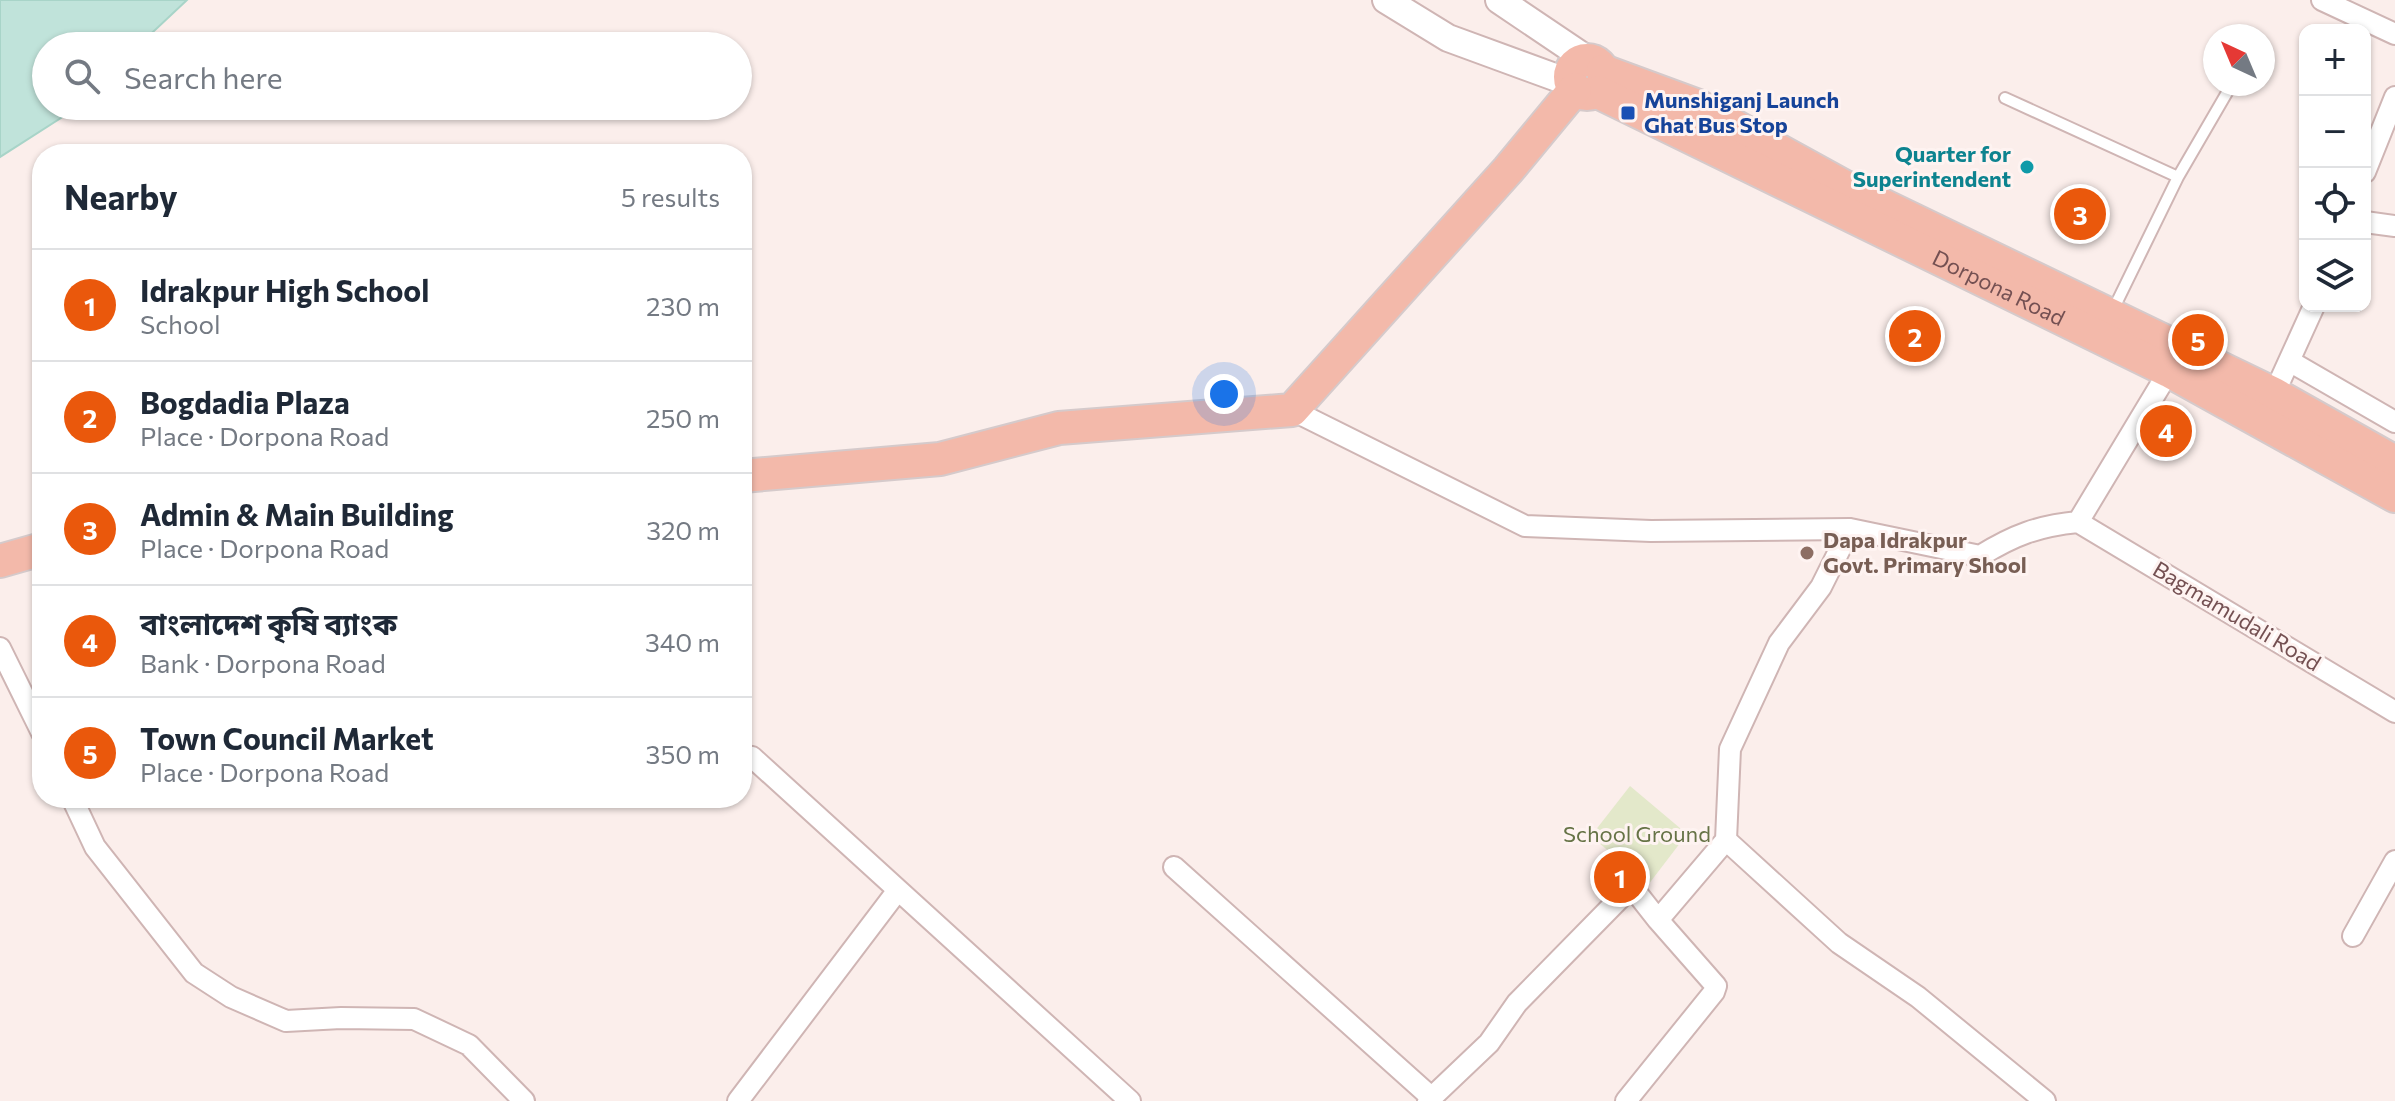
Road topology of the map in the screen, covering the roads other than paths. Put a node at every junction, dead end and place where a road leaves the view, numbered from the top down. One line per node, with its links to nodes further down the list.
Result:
1 (1386, 0): 5 (street, Dorpona Road)
2 (1499, 0): 5 (street, Dorpona Road)
3 (2322, 0): 4 (street)
4 (2395, 34)
5 (1586, 79): 14 (main road, Dorpona Road); 16 (main road, Dorpona Road); 18 (main road)
6 (2225, 96): 10 (lane)
7 (2395, 97): 9 (street)
8 (2005, 98): 10 (lane)
9 (2367, 168)
10 (2178, 177): 14 (lane)
11 (2371, 223): 12 (street)
12 (2395, 226)
13 (2312, 312): 15 (street)
14 (2110, 316): 17 (main road, Dorpona Road)
15 (2291, 362): 17 (street); 19 (street)
16 (2169, 371): 22 (main road, Dorpona Road); 23 (street)
17 (2274, 394): 20 (main road, Dorpona Road)
18 (1292, 410): 21 (main road); 24 (street)
19 (2395, 422)
20 (2395, 462)
21 (752, 475)
22 (2395, 496)
23 (2078, 522): 24 (street); 28 (street, Bagmamudali Road)
24 (1850, 529): 32 (street)
25 (32, 552): 26 (main road)
26 (0, 561)
27 (0, 648): 29 (street)
28 (2395, 712)
29 (32, 713)
30 (752, 757): 35 (street)
31 (77, 808): 39 (street)
32 (1726, 840): 36 (street); 43 (street)
33 (2395, 861): 37 (street)
34 (1174, 867): 38 (street)
35 (898, 890): 40 (street); 41 (street)
36 (1658, 920): 38 (street); 42 (street)
37 (2353, 936)
38 (1430, 1099)
39 (524, 1101)
40 (738, 1101)
41 (1130, 1101)
42 (1626, 1101)
43 (2045, 1101)

